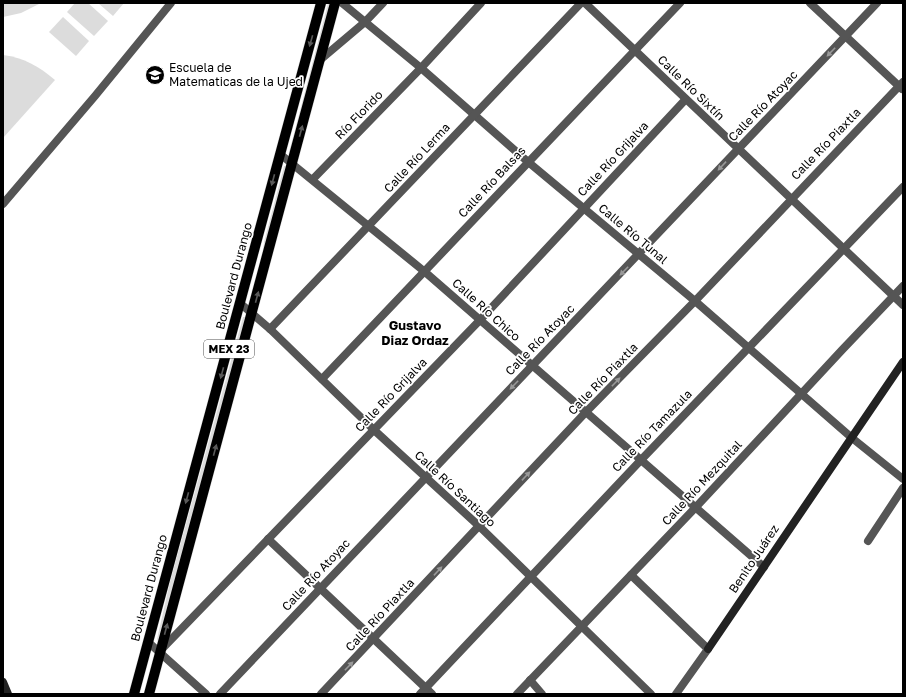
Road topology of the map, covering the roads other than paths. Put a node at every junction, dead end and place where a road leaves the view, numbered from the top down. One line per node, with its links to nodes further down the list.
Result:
1 (171, 3): 27 (street)
2 (321, 3): 21 (main road, Boulevard Durango / MEX 23, one-way to 21)
3 (335, 3): 15 (main road, MEX 23)
4 (342, 3): 12 (street, Calle Río Tunal)
5 (383, 3): 12 (street)
6 (481, 3): 16 (street, Río Florido)
7 (581, 3): 19 (street, Calle Río Lerma)
8 (585, 3): 14 (street, Calle Río Sixtín)
9 (680, 3): 14 (street, Calle Río Balsas)
10 (810, 3): 13 (street)
11 (877, 3): 13 (street, Calle Río Atoyac)
12 (365, 22): 15 (street); 16 (street, Calle Río Tunal)
13 (845, 37): 17 (street); 20 (street, Calle Río Atoyac, one-way to 20)
14 (634, 50): 18 (street, Calle Río Sixtín); 22 (street, Calle Río Balsas)
15 (320, 60): 23 (main road, MEX 23, one-way to 15)
16 (422, 68): 19 (street, Calle Río Tunal); 24 (street, Río Florido)
17 (902, 86): 26 (street, Calle Río Piaxtla)
18 (685, 100): 20 (street, Calle Río Sixtín); 28 (street, Calle Río Grijalva)
19 (474, 115): 22 (street, Calle Río Tunal); 29 (street, Calle Río Lerma)
20 (738, 150): 26 (street, Calle Río Sixtín); 31 (street, Calle Río Atoyac, one-way to 31)
21 (280, 154): 23 (street, Calle Río Chico); 36 (main road, Boulevard Durango / MEX 23, one-way to 36)
22 (527, 161): 28 (street, Calle Río Tunal); 32 (street, Calle Río Balsas)
23 (293, 163): 24 (street, Calle Río Chico); 38 (main road, MEX 23, one-way to 23)
24 (313, 179): 29 (street, Calle Río Chico)
25 (903, 187): 30 (street, Calle Río Tamazula)
26 (792, 198): 30 (street, Calle Río Sixtín); 35 (street, Calle Río Piaxtla)
27 (3, 204)
28 (583, 208): 31 (street, Calle Río Tunal); 39 (street, Calle Río Grijalva)
29 (370, 226): 32 (street, Calle Río Chico); 40 (street, Calle Río Lerma)
30 (844, 248): 34 (street, Calle Río Sixtín); 41 (street, Calle Río Tamazula)
31 (639, 255): 35 (street, Calle Río Tunal); 43 (street, Calle Río Atoyac, one-way to 43)
32 (425, 272): 39 (street, Calle Río Chico); 44 (street, Calle Río Balsas)
33 (903, 286): 34 (street, Calle Río Mezquital)
34 (893, 296): 37 (street, Calle Río Sixtín); 45 (street, Calle Río Mezquital)
35 (695, 301): 41 (street, Calle Río Tunal); 46 (street, Calle Río Piaxtla, one-way to 35)
36 (241, 304): 38 (street, Calle Río Santiago); 63 (main road, Boulevard Durango / MEX 23, one-way to 63)
37 (903, 305)
38 (252, 314): 40 (street, Calle Río Santiago); 65 (main road, MEX 23, one-way to 38)
39 (480, 320): 43 (street, Calle Río Chico); 47 (street, Calle Río Grijalva)
40 (270, 329): 44 (street, Calle Río Santiago)
41 (750, 348): 45 (street, Calle Río Tunal); 49 (street, Calle Río Tamazula)
42 (903, 362): 48 (street, Benito Juárez)
43 (532, 367): 46 (street, Calle Río Chico); 50 (street, Calle Río Atoyac, one-way to 50)
44 (322, 379): 47 (street, Calle Río Santiago)
45 (802, 394): 48 (street, Calle Río Tunal); 53 (street, Calle Río Mezquital)
46 (585, 413): 49 (street, Calle Río Chico); 54 (street, Calle Río Piaxtla, one-way to 46)
47 (374, 430): 50 (street, Calle Río Santiago); 55 (street, Calle Río Grijalva)
48 (852, 438): 51 (street, Calle Río Tunal); 57 (street, Benito Juárez)
49 (640, 461): 53 (street, Calle Río Chico); 59 (street, Calle Río Tamazula)
50 (425, 477): 54 (street, Calle Río Santiago); 60 (street, Calle Río Atoyac)
51 (903, 479)
52 (903, 488): 56 (street)
53 (696, 507): 57 (street, Calle Río Chico); 58 (street, Calle Río Mezquital)
54 (479, 526): 59 (street, Calle Río Santiago); 62 (street, Calle Río Piaxtla, one-way to 54)
55 (268, 539): 60 (street); 65 (street, Calle Río Grijalva)
56 (868, 542)
57 (764, 567): 64 (street, Benito Juárez)
58 (631, 575): 61 (street, Calle Río Mezquital); 64 (street)
59 (531, 577): 61 (street, Calle Río Santiago); 68 (street, Calle Río Tamazula)
60 (320, 588): 62 (street); 73 (street, Calle Río Atoyac)
61 (581, 626): 66 (street, Calle Río Mezquital); 78 (street, Calle Río Santiago)
62 (375, 639): 68 (street); 74 (street, Calle Río Piaxtla, one-way to 62)
63 (148, 642): 65 (street); 70 (main road, Boulevard Durango / MEX 23)
64 (708, 649): 79 (street, Benito Juárez)
65 (160, 652): 71 (main road, MEX 23); 72 (street)
66 (530, 680): 76 (street, Calle Río Mezquital); 77 (street)
67 (3, 682): 69 (street)
68 (423, 691): 75 (street)
69 (8, 694)
70 (134, 694)
71 (149, 694)
72 (206, 694)
73 (220, 694)
74 (322, 694)
75 (432, 694)
76 (517, 694)
77 (542, 694)
78 (650, 694)
79 (676, 694)

